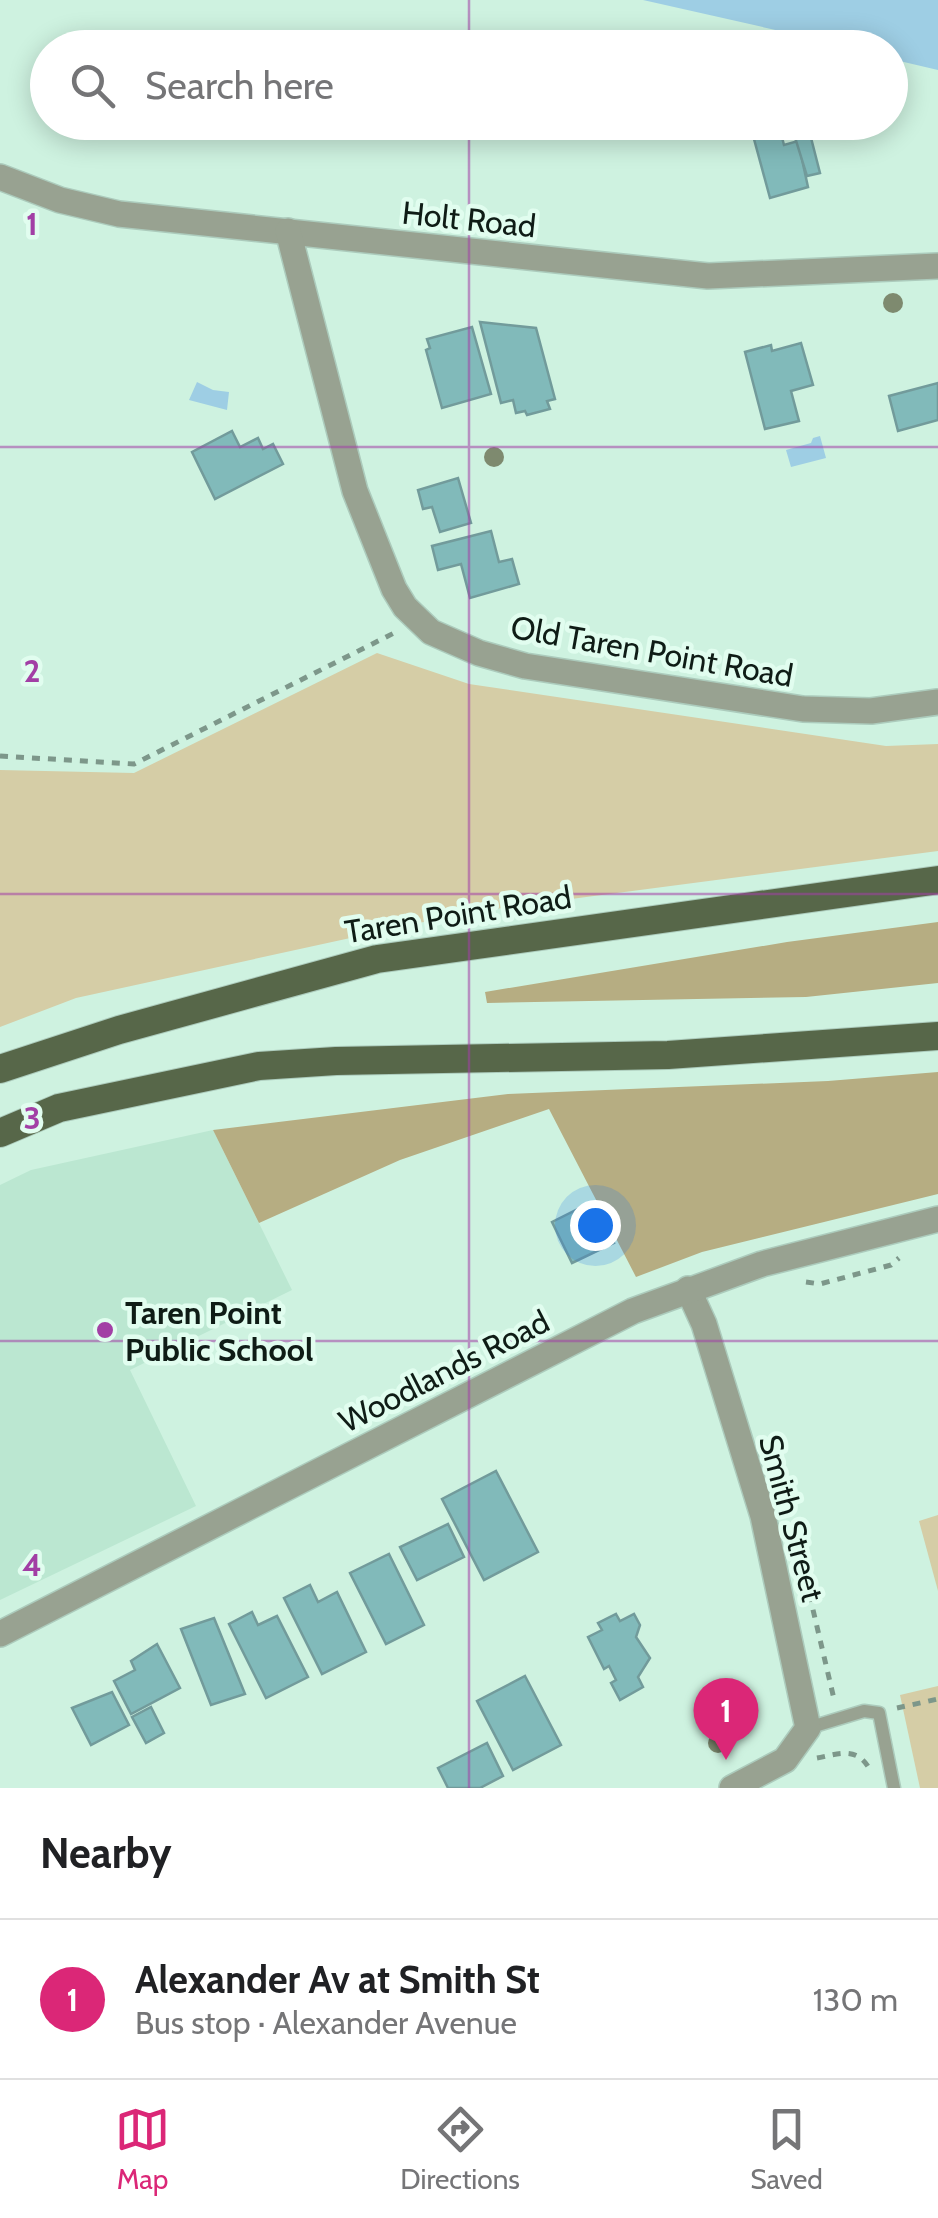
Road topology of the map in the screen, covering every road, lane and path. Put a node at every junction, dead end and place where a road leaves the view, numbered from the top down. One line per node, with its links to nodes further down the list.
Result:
1 (0, 178): 2 (street, Holt Road)
2 (288, 232): 3 (street, Holt Road); 4 (street, Old Taren Point Road)
3 (938, 266)
4 (420, 623): 5 (street, Old Taren Point Road); 6 (path)
5 (938, 702)
6 (0, 756)
7 (938, 880): 9 (main road, Taren Point Road)
8 (938, 1036): 10 (main road)
9 (0, 1069)
10 (0, 1134)
11 (938, 1219): 12 (street, Woodlands Road)
12 (688, 1289): 13 (street, Woodlands Road); 16 (street, Smith Street)
13 (0, 1634)
14 (938, 1700): 15 (path)
15 (879, 1713): 16 (lane); 20 (lane)
16 (808, 1728): 17 (street)
17 (784, 1760): 18 (path); 19 (street)
18 (873, 1778)
19 (732, 1788)
20 (894, 1788)

